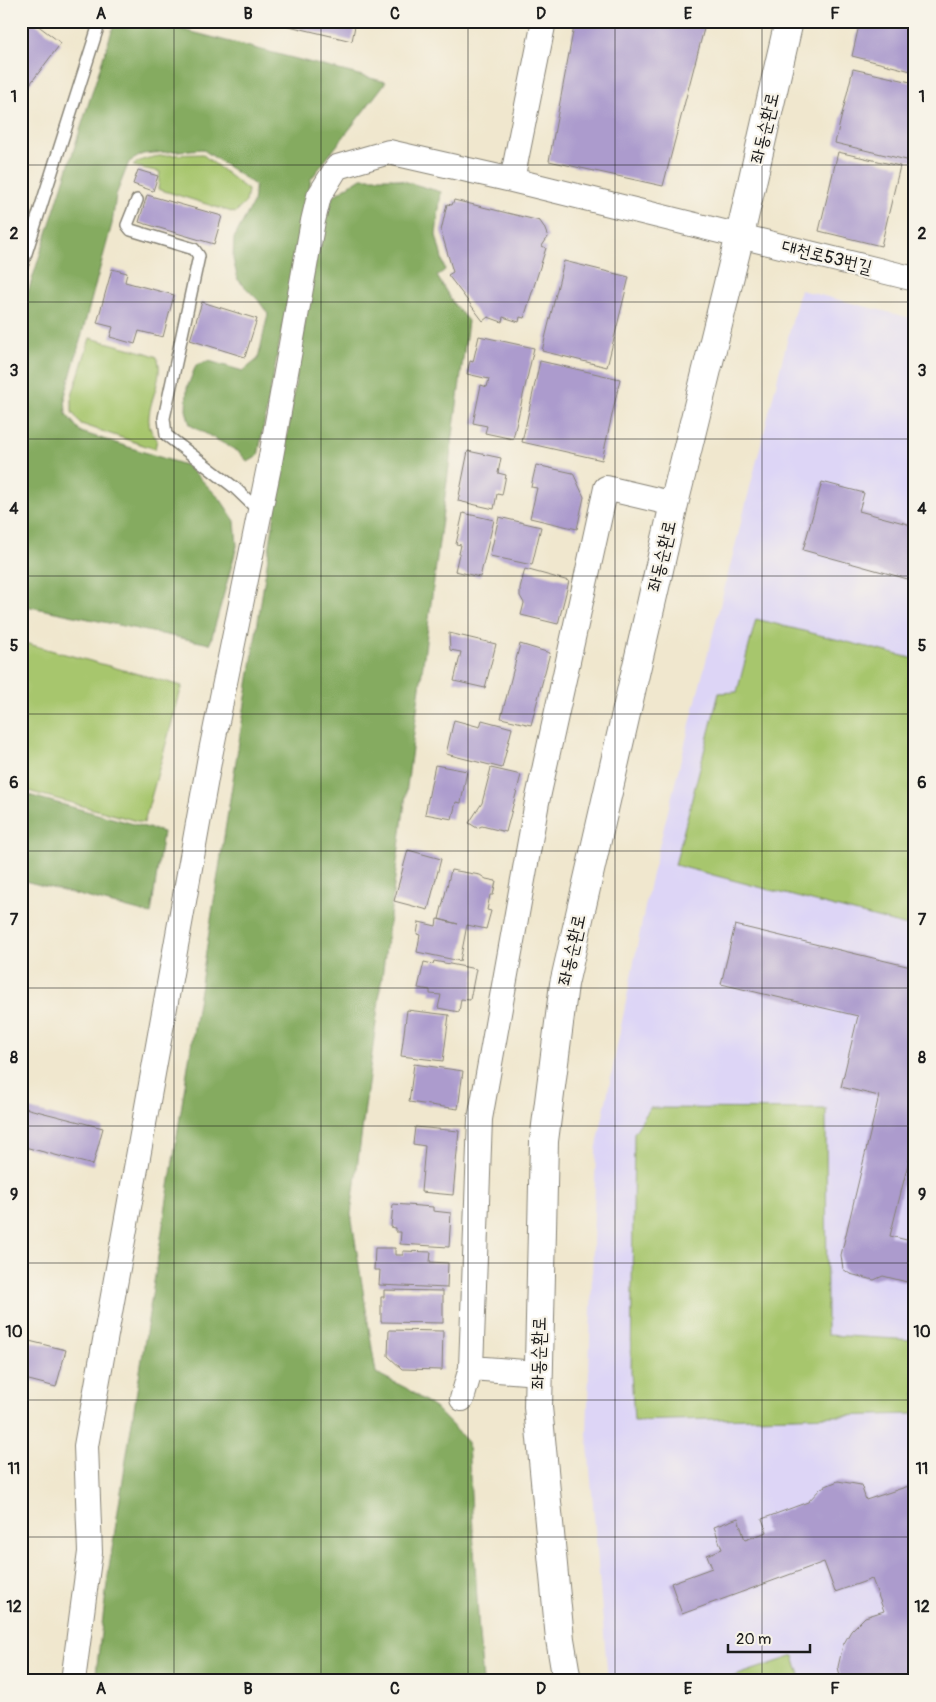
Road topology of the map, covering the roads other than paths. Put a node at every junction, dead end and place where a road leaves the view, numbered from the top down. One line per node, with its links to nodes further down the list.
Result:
1 (100, 21): 7 (lane)
2 (544, 21): 4 (street)
3 (789, 21): 6 (street, 좌동순환로)
4 (512, 180): 6 (street); 10 (street)
5 (137, 200): 10 (lane)
6 (740, 236): 8 (street, 대천로53번길); 9 (street, 좌동순환로)
7 (21, 269)
8 (915, 279)
9 (674, 504): 11 (street); 12 (street, 좌동순환로)
10 (260, 512): 14 (street)
11 (471, 1368): 12 (street); 13 (street)
12 (538, 1373): 15 (street, 좌동순환로)
13 (462, 1399)
14 (73, 1681)
15 (567, 1681)

